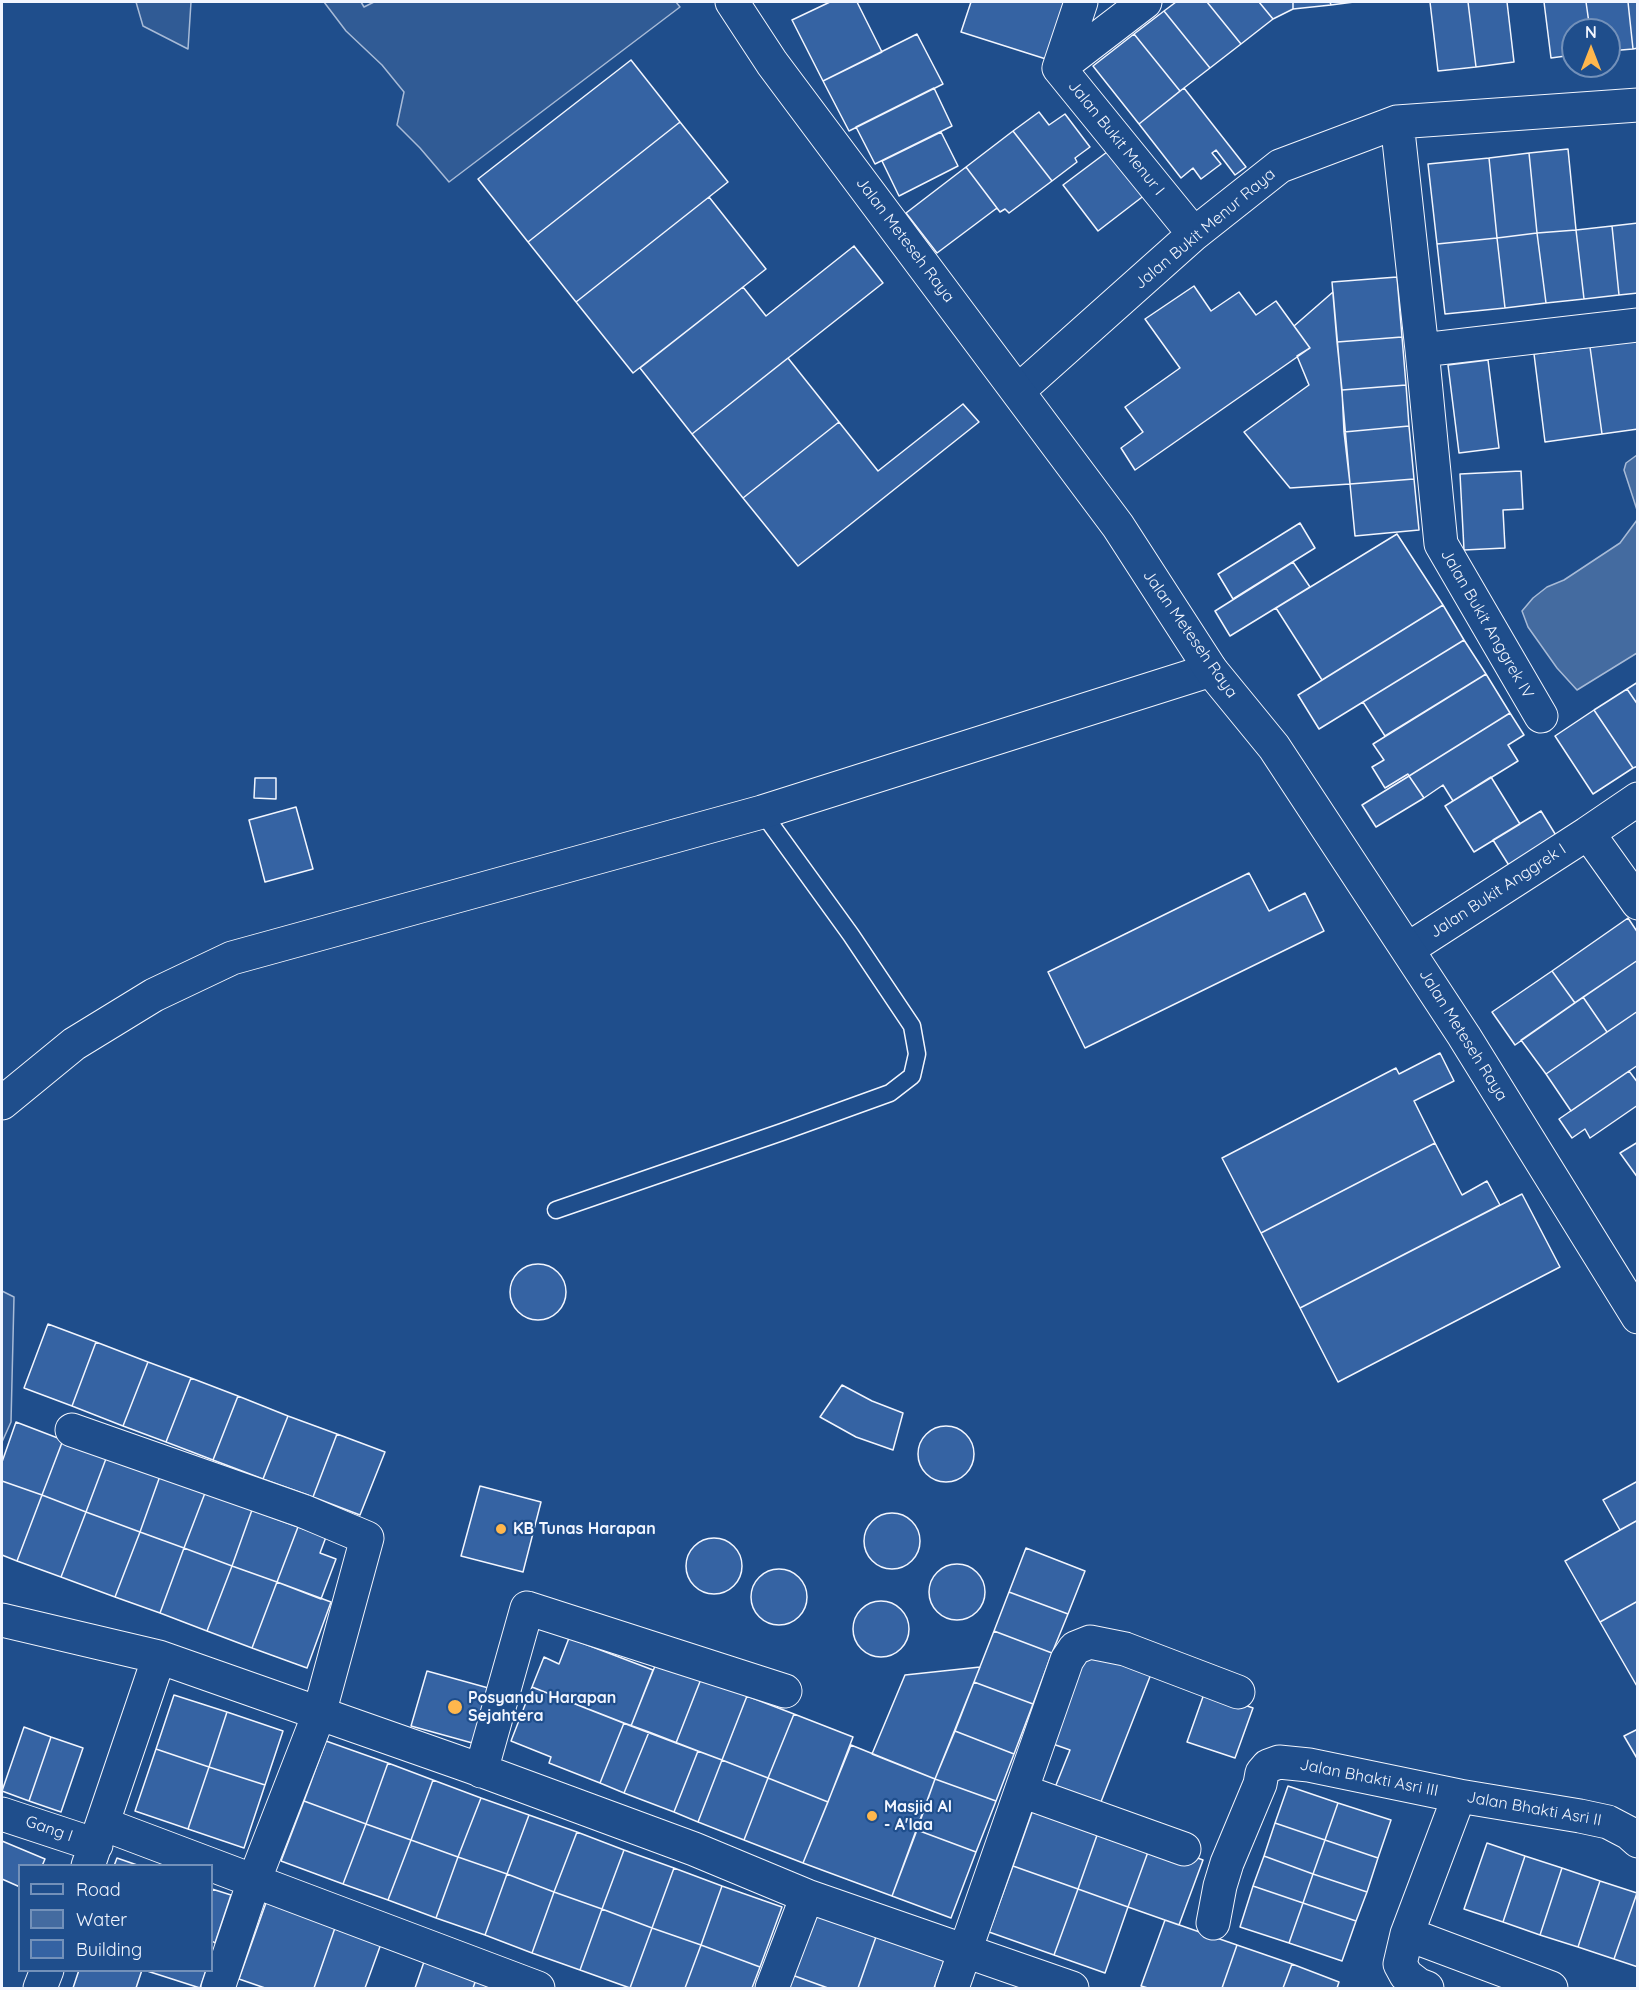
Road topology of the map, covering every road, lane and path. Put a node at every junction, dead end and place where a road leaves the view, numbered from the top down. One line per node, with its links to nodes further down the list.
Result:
1 (732, 2): 10 (street, Jalan Meteseh Raya)
2 (1081, 2): 4 (street, Jalan Bukit Menur I)
3 (1146, 2): 4 (street)
4 (1059, 68): 7 (street, Jalan Bukit Menur I)
5 (1638, 105): 6 (street, Jalan Bukit Menur Raya)
6 (1397, 122): 7 (street, Jalan Bukit Menur Raya); 9 (street, Jalan Bukit Anggrek IV)
7 (1194, 234): 10 (street, Jalan Bukit Menur Raya)
8 (1638, 325): 9 (street)
9 (1422, 351): 12 (street, Jalan Bukit Anggrek IV)
10 (1018, 391): 11 (street, Jalan Meteseh Raya)
11 (1211, 670): 14 (street); 17 (street, Jalan Meteseh Raya)
12 (1541, 716)
13 (1638, 799): 15 (street, Jalan Bukit Anggrek I)
14 (762, 812): 18 (street); 19 (lane)
15 (1588, 833): 16 (street); 17 (street, Jalan Bukit Anggrek I)
16 (1638, 903)
17 (1408, 949): 20 (street, Jalan Meteseh Raya)
18 (2, 1102)
19 (556, 1210)
20 (1638, 1317)
21 (72, 1430): 26 (street)
22 (2, 1620): 23 (street)
23 (159, 1658): 26 (street); 32 (street)
24 (785, 1691): 27 (street)
25 (1238, 1692): 28 (street)
26 (318, 1714): 27 (street); 36 (street)
27 (481, 1771): 37 (street)
28 (1022, 1791): 33 (street); 40 (street)
29 (1459, 1796): 31 (street, Jalan Bhakti Asri II); 38 (street, Jalan Bhakti Asri III); 39 (street, Jalan Bhakti Asri II)
30 (2, 1814): 32 (street, Gang I)
31 (1638, 1840)
32 (95, 1845): 34 (street, Gang I)
33 (1184, 1849)
34 (179, 1864)
35 (213, 1872): 36 (street, Gang I)
36 (254, 1881): 43 (street); 44 (street, Gang I)
37 (807, 1896): 40 (street); 45 (street)
38 (1213, 1923)
39 (1404, 1949): 48 (street); 49 (street)
40 (966, 1951): 46 (street); 47 (street)
41 (47, 1972): 42 (street)
42 (40, 1989)
43 (218, 1989)
44 (538, 1989)
45 (772, 1989)
46 (952, 1989)
47 (1072, 1989)
48 (1427, 1989)
49 (1551, 1989)

